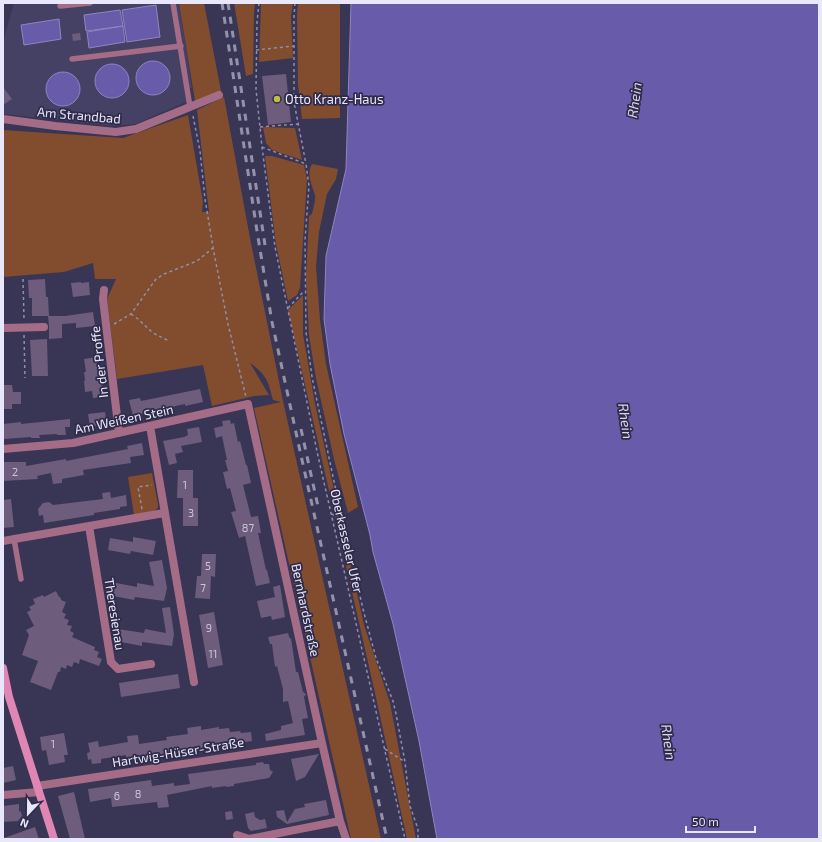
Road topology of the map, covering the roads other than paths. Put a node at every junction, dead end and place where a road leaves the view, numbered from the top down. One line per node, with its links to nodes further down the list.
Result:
1 (90, 3): 3 (lane)
2 (173, 3): 4 (lane)
3 (60, 6)
4 (180, 46): 5 (lane); 7 (lane)
5 (72, 59)
6 (219, 95): 7 (street, Am Strandbad)
7 (190, 106): 8 (street, Am Strandbad)
8 (3, 119)
9 (104, 290): 14 (street, In der Proffe)
10 (3, 328): 11 (street)
11 (44, 328)
12 (248, 404): 13 (street, Am Weißen Stein); 24 (street, Bernhardstraße)
13 (150, 426): 14 (street, Am Weißen Stein); 16 (street)
14 (119, 433): 15 (street, Am Weißen Stein)
15 (3, 449)
16 (164, 514): 17 (street); 23 (street)
17 (89, 526): 18 (street); 21 (street, Theresienau)
18 (14, 539): 19 (street); 20 (lane)
19 (3, 541)
20 (21, 579)
21 (151, 664)
22 (3, 668): 25 (main road)
23 (194, 682)
24 (322, 743): 25 (street, Hartwig-Hüser-Straße); 27 (street, Bernhardstraße)
25 (38, 789): 26 (street, Hartwig-Hüser-Straße); 29 (main road)
26 (3, 795)
27 (340, 821): 28 (street); 30 (street, Bernhardstraße)
28 (237, 835)
29 (54, 839)
30 (346, 839)

